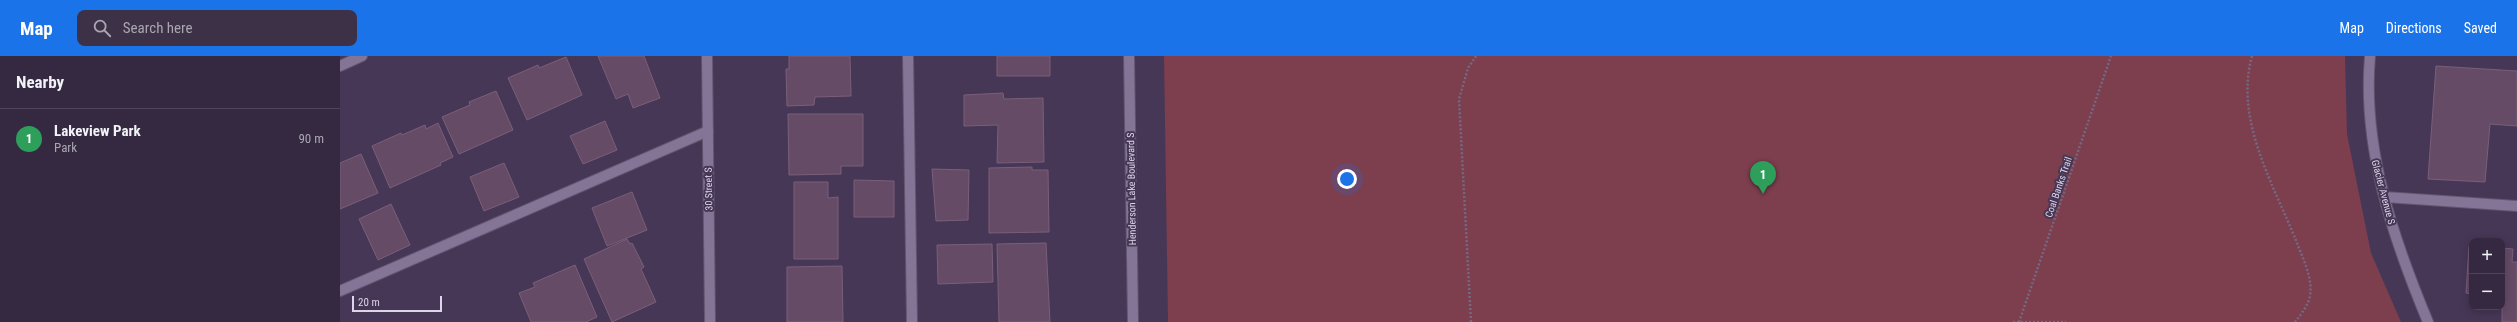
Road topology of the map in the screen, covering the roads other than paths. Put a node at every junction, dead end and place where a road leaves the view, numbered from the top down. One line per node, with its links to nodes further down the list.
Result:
1 (362, 56): 6 (street)
2 (707, 56): 7 (street, 30 Street S)
3 (908, 56): 12 (street)
4 (1128, 56): 13 (street, Henderson Lake Boulevard S)
5 (2370, 56): 8 (street, Glacier Avenue S)
6 (340, 66)
7 (708, 131): 10 (street); 11 (street, 30 Street S)
8 (2385, 197): 9 (street); 14 (street, Glacier Avenue S)
9 (2517, 206)
10 (340, 291)
11 (710, 322)
12 (912, 322)
13 (1133, 322)
14 (2428, 322)

